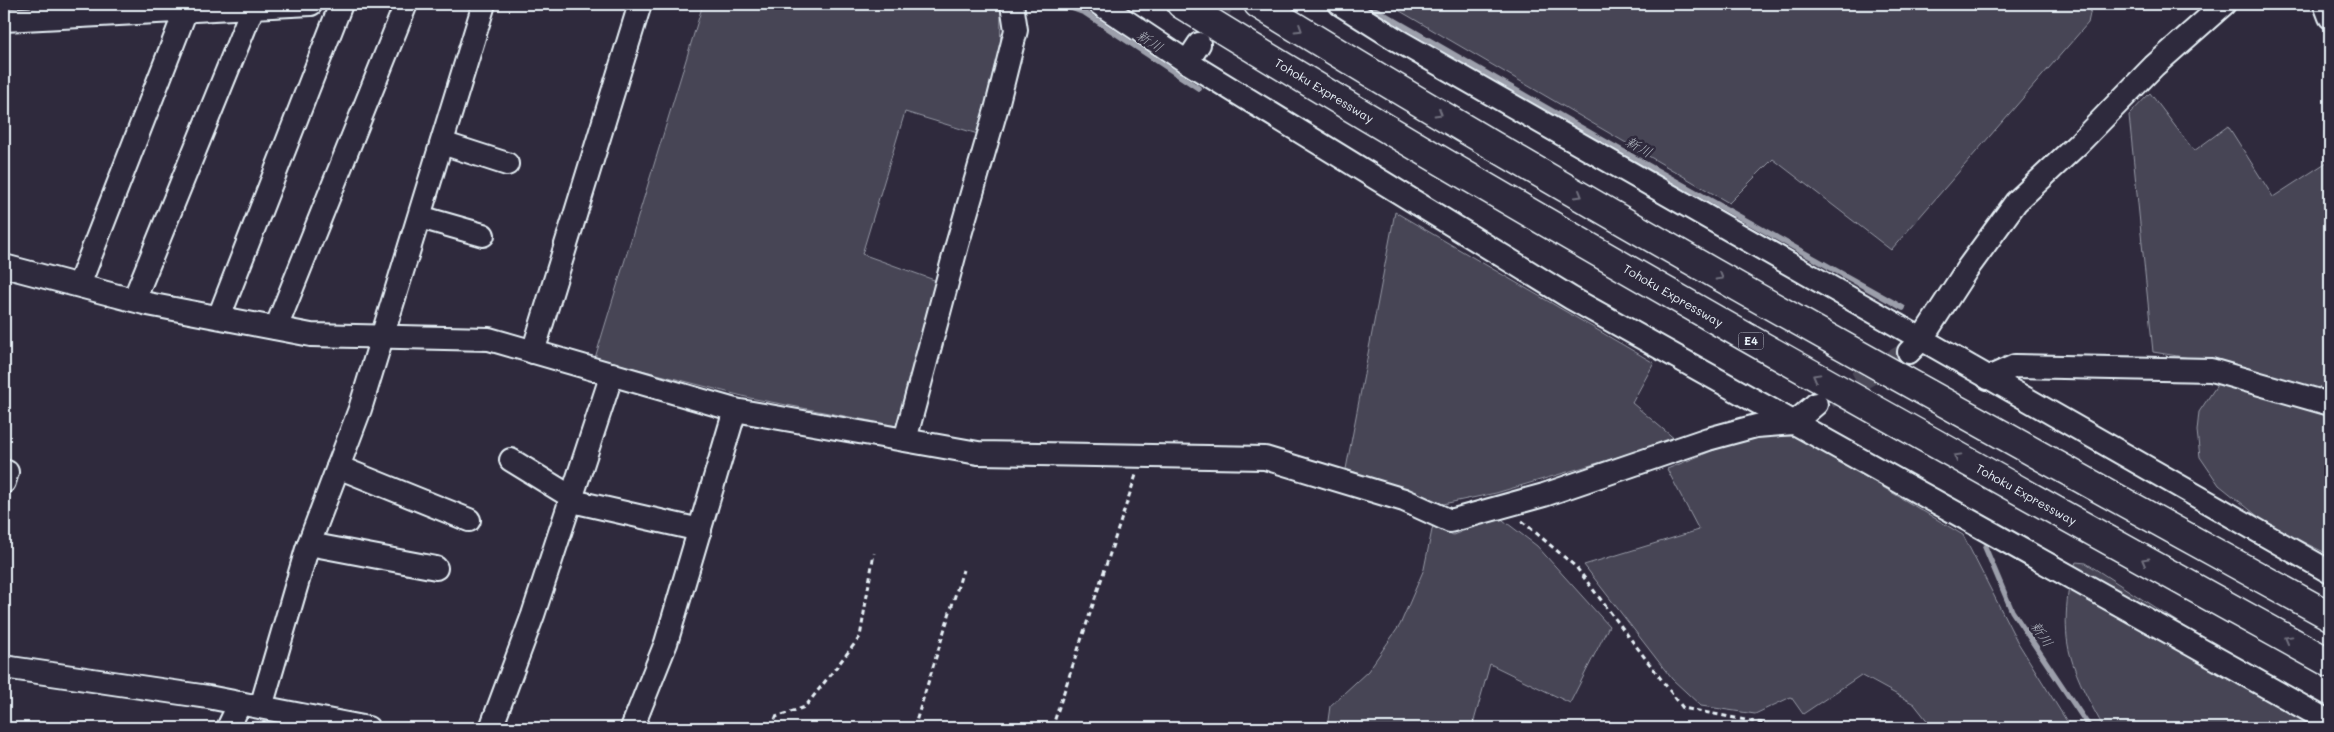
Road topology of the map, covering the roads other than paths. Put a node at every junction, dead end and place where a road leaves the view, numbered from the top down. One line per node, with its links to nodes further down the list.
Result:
1 (310, 4): 13 (street)
2 (341, 4): 24 (street)
3 (406, 4): 25 (street)
4 (484, 4): 17 (street)
5 (640, 4): 28 (street)
6 (1012, 4): 35 (street)
7 (1100, 4): 34 (street)
8 (1181, 4): 47 (highway, Tohoku Expressway / E4, one-way to 8)
9 (1258, 4): 46 (highway, one-way to 46)
10 (1340, 4): 27 (street)
11 (2224, 4): 27 (street)
12 (2325, 4): 15 (street)
13 (253, 7): 14 (street); 23 (street)
14 (186, 10): 16 (street); 22 (street)
15 (2330, 17)
16 (4, 20)
17 (442, 143): 18 (street); 19 (street)
18 (507, 164)
19 (420, 217): 20 (street); 26 (street)
20 (484, 235)
21 (4, 266): 22 (street)
22 (78, 285): 23 (street)
23 (134, 300): 24 (street)
24 (219, 317): 25 (street)
25 (276, 328): 26 (street)
26 (383, 336): 28 (street); 37 (street)
27 (1915, 346): 30 (street)
28 (533, 352): 29 (street)
29 (612, 374): 33 (street); 40 (street)
30 (1988, 378): 32 (street); 45 (street)
31 (1816, 404): 34 (street)
32 (2330, 404)
33 (735, 410): 35 (street); 42 (street)
34 (1794, 423): 35 (street); 50 (street)
35 (905, 440)
36 (511, 460): 40 (street)
37 (338, 468): 41 (street); 43 (street)
38 (4, 471): 39 (street)
39 (4, 482)
40 (572, 498): 42 (street); 53 (street)
41 (469, 520)
42 (700, 530): 54 (street)
43 (309, 544): 44 (street); 49 (street)
44 (436, 568)
45 (2330, 572)
46 (2330, 616)
47 (2330, 663)
48 (4, 667): 49 (street)
49 (250, 704): 51 (street); 52 (street)
50 (2330, 722)
51 (228, 728)
52 (368, 728)
53 (491, 728)
54 (632, 728)

